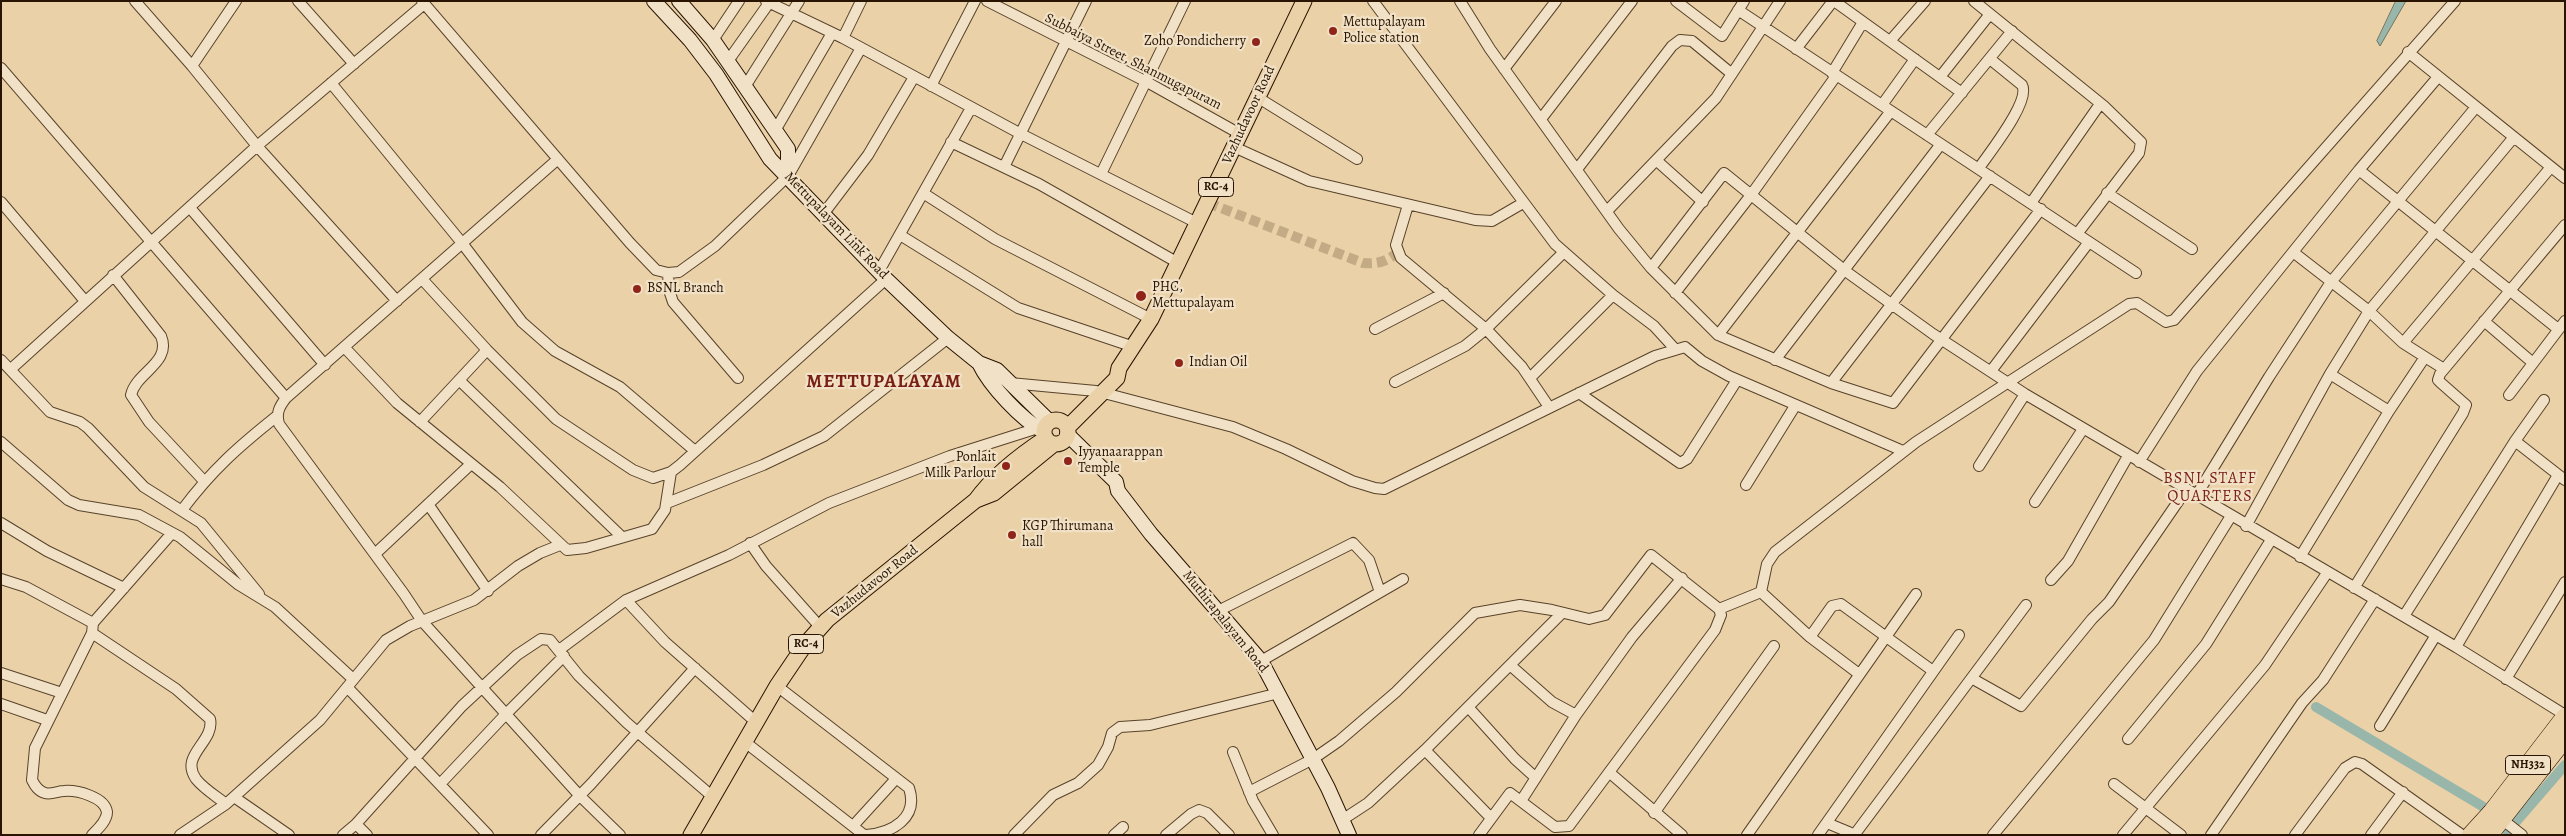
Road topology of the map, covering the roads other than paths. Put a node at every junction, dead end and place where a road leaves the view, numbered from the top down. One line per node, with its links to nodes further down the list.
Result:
1 (135, 1): 46 (street)
2 (236, 1): 46 (street)
3 (298, 1): 45 (street)
4 (654, 1): 82 (street, Mettupalayam Link Road)
5 (679, 1): 36 (street)
6 (739, 1): 36 (street)
7 (799, 1): 29 (street)
8 (861, 1): 35 (street)
9 (975, 1): 57 (street)
10 (987, 1): 38 (street, Subbaiya Street, Shanmugapuram)
11 (1086, 1): 38 (street)
12 (1184, 1): 54 (street)
13 (1304, 1): 59 (main road, Vazhudavoor Road / RC-4)
14 (1373, 1): 91 (street)
15 (1460, 1): 48 (street)
16 (1632, 1): 64 (street)
17 (1676, 1): 27 (street)
18 (1780, 1): 32 (street)
19 (1834, 1): 28 (street); 40 (street)
20 (1853, 1): 28 (street)
21 (1925, 1): 37 (street)
22 (1974, 1): 30 (street)
23 (2455, 1): 41 (street)
24 (767, 2): 29 (street); 44 (street)
25 (422, 3): 45 (street); 73 (street)
26 (1552, 3): 48 (street)
27 (1741, 6): 32 (street)
28 (1847, 10): 31 (street)
29 (793, 14): 34 (street); 56 (street)
30 (1990, 14): 33 (street); 52 (street)
31 (1863, 22): 37 (street); 50 (street)
32 (1762, 27): 40 (street); 49 (street)
33 (2012, 31): 43 (street); 60 (street)
34 (832, 33): 35 (street); 65 (street)
35 (843, 38): 39 (street)
36 (713, 40): 44 (street)
37 (1890, 41): 42 (street)
38 (1067, 42): 54 (street, Subbaiya Street, Shanmugapuram); 66 (street)
39 (861, 48): 51 (street); 82 (street)
40 (1796, 49): 50 (street)
41 (2408, 52): 53 (street); 158 (street)
42 (1915, 59): 52 (street); 63 (street)
43 (1990, 59): 58 (street); 79 (street)
44 (728, 61): 56 (street)
45 (354, 64): 55 (street)
46 (192, 66): 72 (street)
47 (1, 68): 104 (street)
48 (1504, 69): 64 (street)
49 (1732, 74): 75 (street); 78 (street)
50 (1834, 74): 63 (street); 87 (street)
51 (914, 77): 57 (street); 97 (street)
52 (1940, 77): 58 (street)
53 (2438, 77): 61 (street); 80 (street)
54 (1146, 82): 69 (street, Subbaiya Street, Shanmugapuram); 81 (street)
55 (331, 84): 72 (street); 106 (street)
56 (746, 86): 65 (street)
57 (931, 86): 62 (street)
58 (1962, 93): 67 (street)
59 (1257, 97): 69 (main road, Vazhudavoor Road / RC-4); 74 (street)
60 (2100, 104): 85 (street); 92 (street)
61 (2476, 107): 68 (street); 88 (street)
62 (971, 108): 66 (street); 70 (street)
63 (1886, 108): 67 (street); 100 (street)
64 (1541, 119): 78 (street)
65 (776, 129): 82 (street)
66 (1021, 134): 77 (street); 81 (street)
67 (1926, 135): 71 (street)
68 (2514, 137): 76 (street); 101 (street)
69 (1237, 141): 93 (street, Subbaiya Street, Shanmugapuram); 98 (main road, Vazhudavoor Road / RC-4)
70 (951, 142): 77 (street); 86 (street)
71 (1941, 144): 79 (street); 113 (street)
72 (257, 146): 94 (street); 125 (street)
73 (558, 159): 106 (street); 114 (street)
74 (1357, 159)
75 (1656, 160): 90 (street); 96 (street)
76 (2551, 167): 84 (street); 110 (street)
77 (1004, 168): 111 (street)
78 (1578, 168): 96 (street)
79 (1979, 168): 83 (street)
80 (2359, 170): 88 (street); 109 (street)
81 (1101, 174): 98 (street)
82 (788, 176): 97 (street, Mettupalayam Link Road); 114 (street)
83 (1990, 176): 92 (street); 126 (street)
84 (2565, 178)
85 (2107, 193): 102 (street); 107 (street)
86 (923, 194): 103 (street); 128 (street)
87 (1751, 195): 90 (street); 100 (street); 122 (street)
88 (2397, 200): 101 (street); 119 (street)
89 (1, 202): 124 (street)
90 (1703, 202): 112 (street)
91 (1523, 203): 93 (street, Subbaiya Street, Shanmugapuram); 108 (street)
92 (2031, 203): 95 (street)
93 (1408, 205): 121 (street)
94 (191, 208): 104 (street); 146 (street)
95 (2041, 209): 102 (street); 135 (street)
96 (1608, 210): 112 (street)
97 (824, 213): 117 (street, Mettupalayam Link Road)
98 (1199, 224): 111 (main road, Vazhudavoor Road / RC-4)
99 (2565, 225): 120 (street)
100 (1797, 230): 113 (street); 133 (street)
101 (2435, 230): 110 (street); 127 (street)
102 (2077, 234): 105 (street)
103 (900, 235): 117 (street); 137 (street)
104 (153, 240): 116 (street); 163 (street)
105 (2089, 242): 115 (street); 149 (street)
106 (462, 243): 118 (street); 174 (street)
107 (2192, 249)
108 (1564, 252): 123 (street); 132 (street)
109 (2293, 252): 119 (street); 177 (street)
110 (2472, 262): 120 (street); 136 (street)
111 (1180, 264): 128 (main road, Vazhudavoor Road / RC-4)
112 (1650, 268): 122 (street)
113 (1844, 270): 126 (street); 143 (street)
114 (668, 273): 151 (street)
115 (2136, 273)
116 (113, 275): 124 (street); 182 (street)
117 (883, 275): 134 (street, Mettupalayam Link Road); 174 (street)
118 (422, 279): 125 (street); 140 (street)
119 (2331, 282): 127 (street); 185 (street)
120 (2510, 290): 129 (street); 130 (street)
121 (1444, 293): 131 (street); 132 (street)
122 (1675, 293): 133 (street)
123 (1613, 294): 139 (street); 152 (street)
124 (85, 301): 148 (street)
125 (397, 301): 138 (street)
126 (1891, 304): 135 (street); 157 (street)
127 (2369, 310): 136 (street); 150 (street)
128 (1151, 320): 137 (main road, Vazhudavoor Road / RC-4)
129 (2484, 321): 145 (street); 147 (street)
130 (2562, 325): 145 (street)
131 (1375, 329)
132 (1486, 329): 152 (street); 155 (street)
133 (1718, 335): 143 (street)
134 (948, 338): 144 (street, Mettupalayam Link Road); 187 (street)
135 (1942, 339): 149 (street); 157 (street)
136 (2403, 343): 141 (street)
137 (1134, 347): 159 (main road, Vazhudavoor Road / RC-4)
138 (345, 348): 146 (street); 169 (street)
139 (1675, 349): 154 (street); 160 (street)
140 (487, 350): 153 (street); 180 (street)
141 (2425, 357): 147 (street); 167 (street)
142 (1, 360): 148 (street)
143 (1775, 360): 157 (street)
144 (979, 363): 156 (street, Mettupalayam Link Road); 171 (street)
145 (2533, 363): 162 (street)
146 (325, 365): 163 (street)
147 (2444, 368): 207 (street)
148 (11, 369): 189 (street)
149 (1991, 371): 158 (street)
150 (2330, 374): 167 (street); 192 (street)
151 (738, 378)
152 (1530, 378): 166 (street)
153 (459, 380): 169 (street); 194 (street)
154 (1737, 380): 160 (street); 165 (street)
155 (1395, 382)
156 (1010, 383): 159 (street); 171 (street, Mettupalayam Link Road)
157 (1831, 383)
158 (2008, 383): 161 (street); 175 (street)
159 (1100, 392): 166 (street); 171 (main road, Vazhudavoor Road)
160 (1579, 393): 166 (street)
161 (2025, 394): 170 (street); 179 (street)
162 (2509, 395)
163 (286, 398): 168 (street)
164 (2544, 400): 172 (street)
165 (1795, 406): 175 (street); 183 (street)
166 (1549, 407)
167 (2389, 411): 199 (street)
168 (277, 416): 182 (street); 198 (street)
169 (420, 422): 178 (street)
170 (2083, 429): 176 (street); 186 (street)
171 (1055, 432): 196 (street); 217 (street, Muthirapalayam Road); 222 (main road, Vazhudavoor Road / RC-4)
172 (2515, 440): 181 (street); 219 (street)
173 (2, 445): 193 (street)
174 (696, 451): 180 (street)
175 (1903, 451): 210 (street)
176 (2128, 456): 177 (street); 204 (street)
177 (2139, 462): 184 (street)
178 (472, 464): 188 (street); 197 (street)
179 (1979, 466)
180 (671, 472): 187 (street)
181 (2562, 477): 228 (street)
182 (204, 481): 189 (street)
183 (1746, 485)
184 (2186, 490): 185 (street); 236 (street)
185 (2196, 496): 190 (street)
186 (2035, 502)
187 (667, 503): 194 (street)
188 (428, 504): 198 (street); 208 (street)
189 (182, 510): 212 (street)
190 (2231, 516): 192 (street); 304 (street)
191 (1, 524): 206 (street)
192 (2246, 526): 195 (street)
193 (172, 532): 206 (street); 212 (street)
194 (622, 538): 197 (street)
195 (2271, 540): 199 (street); 253 (street)
196 (750, 543): 213 (street); 222 (street)
197 (560, 545): 208 (street)
198 (375, 554): 220 (street)
199 (2300, 557): 200 (street)
200 (2326, 572): 207 (street); 271 (street)
201 (1682, 578): 216 (street); 218 (street); 246 (street)
202 (1, 579): 221 (street)
203 (1403, 579): 209 (street)
204 (2051, 580)
205 (2565, 582): 237 (street)
206 (124, 588): 221 (street)
207 (2354, 588): 214 (street)
208 (488, 592): 220 (street)
209 (1380, 592): 217 (street); 231 (street)
210 (1761, 592): 216 (street); 226 (street)
211 (1916, 594): 225 (street)
212 (263, 598): 238 (street)
213 (626, 600): 229 (street); 232 (street)
214 (2375, 600): 219 (street); 306 (street)
215 (2026, 605): 236 (street)
216 (1719, 609): 259 (street)
217 (1218, 611): 231 (street, Muthirapalayam Road)
218 (1562, 613): 230 (street); 258 (street)
219 (2404, 616): 224 (street)
220 (422, 621): 238 (street); 240 (street)
221 (92, 628): 242 (street); 270 (street)
222 (820, 628): 239 (main road, Vazhudavoor Road / RC-4)
223 (1959, 635): 233 (street)
224 (2436, 635): 228 (street); 250 (street)
225 (1885, 636): 226 (street); 233 (street); 235 (street)
226 (1810, 637): 235 (street)
227 (1774, 646): 272 (street)
228 (2456, 647): 237 (street)
229 (562, 653): 240 (street); 245 (street); 251 (street)
230 (1510, 665): 244 (street); 246 (street)
231 (1263, 666): 241 (street, Muthirapalayam Road)
232 (695, 668): 249 (street); 251 (street)
233 (1933, 671): 276 (street)
234 (1, 673): 242 (street)
235 (1859, 674): 301 (street)
236 (1973, 679): 303 (street)
237 (2506, 679): 247 (street)
238 (350, 683): 257 (street); 267 (street)
239 (777, 686): 249 (main road, Vazhudavoor Road / RC-4); 292 (street)
240 (481, 688): 245 (street); 257 (street)
241 (1278, 690): 258 (street, Muthirapalayam Road); 293 (street)
242 (62, 693): 248 (street)
243 (2, 705): 248 (street)
244 (1469, 708): 255 (street); 260 (street)
245 (504, 715): 262 (street); 266 (street)
246 (1576, 715): 260 (street)
247 (2565, 716): 273 (highway, NH332)
248 (47, 720): 283 (street)
249 (757, 723): 254 (main road, Vazhudavoor Road / RC-4)
250 (2380, 726)
251 (637, 733): 266 (street); 268 (street)
252 (2565, 738): 273 (highway, NH332)
253 (2128, 739)
254 (746, 742): 268 (main road, Vazhudavoor Road / RC-4); 278 (street)
255 (1425, 750): 274 (street); 275 (street)
256 (1233, 752): 264 (street)
257 (416, 757): 262 (street); 277 (street)
258 (1312, 759): 264 (street); 275 (street, Muthirapalayam Road)
259 (1610, 773): 272 (street); 280 (street)
260 (1536, 778): 269 (street)
261 (893, 782): 278 (street)
262 (441, 783): 288 (street)
263 (2114, 784): 271 (street)
264 (1249, 792): 297 (street)
265 (2403, 792): 281 (street); 307 (street); 308 (street)
266 (579, 796): 289 (street); 290 (street)
267 (234, 797): 270 (street); 285 (street)
268 (713, 797): 291 (main road, Vazhudavoor Road / RC-4)
269 (1521, 801): 274 (street); 280 (street)
270 (226, 804): 284 (street)
271 (2145, 808): 282 (street); 305 (street)
272 (1654, 813): 300 (street)
273 (2497, 816): 281 (highway, NH332); 309 (street)
274 (1491, 818): 299 (street)
275 (1342, 820): 298 (street, Muthirapalayam Road)
276 (1827, 823): 302 (street); 303 (street)
277 (356, 824): 286 (street); 287 (street)
278 (854, 826): 292 (street)
279 (1123, 828): 294 (street)
280 (1552, 831)
281 (2474, 833)
282 (2180, 834)
283 (92, 835)
284 (180, 835)
285 (289, 835)
286 (343, 835)
287 (367, 835)
288 (488, 835)
289 (540, 835)
290 (620, 835)
291 (690, 835)
292 (865, 835)
293 (1014, 835)
294 (1114, 835)
295 (1166, 835): 296 (street)
296 (1229, 835)
297 (1273, 835)
298 (1349, 835)
299 (1479, 835)
300 (1682, 835)
301 (1747, 835)
302 (1818, 835)
303 (1855, 835)
304 (1993, 835)
305 (2123, 835)
306 (2211, 835)
307 (2294, 835)
308 (2371, 835)
309 (2522, 835)

